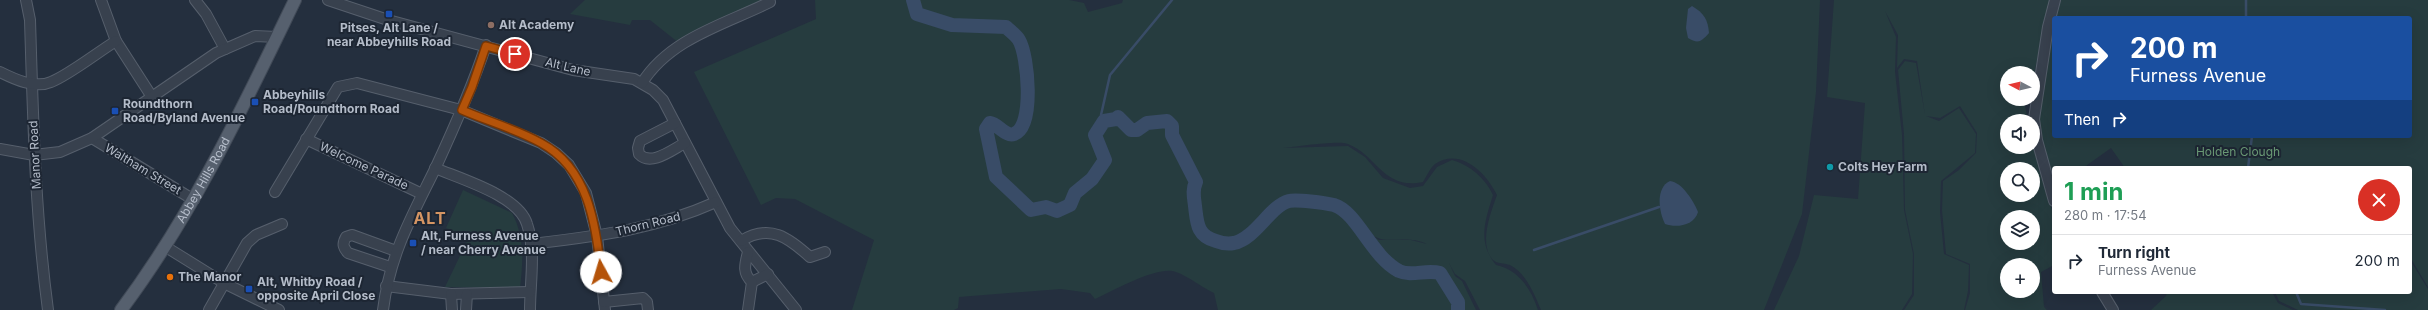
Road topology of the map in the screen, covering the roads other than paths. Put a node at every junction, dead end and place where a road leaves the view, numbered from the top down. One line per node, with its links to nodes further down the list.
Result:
1 (26, 0): 14 (street, Manor Road)
2 (101, 0): 9 (street)
3 (195, 0): 11 (street)
4 (295, 0): 8 (main road, Abbey Hills Road)
5 (328, 0): 10 (street, Alt Lane)
6 (2054, 0): 26 (street)
7 (770, 2): 13 (street)
8 (277, 37): 11 (street); 27 (main road, Abbey Hills Road)
9 (116, 41): 14 (street); 15 (street)
10 (486, 46): 13 (street, Alt Lane); 16 (street)
11 (224, 49): 15 (street)
12 (0, 72): 14 (street)
13 (642, 83): 17 (street, Alt Lane)
14 (32, 84): 22 (street, Manor Road)
15 (152, 97): 18 (street)
16 (462, 110): 19 (street); 23 (street); 30 (street)
17 (675, 123): 20 (street, Alt Lane); 20 (street)
18 (92, 138): 22 (street); 27 (street, Waltham Street)
19 (306, 139): 24 (street); 25 (street, Welcome Parade)
20 (686, 143): 28 (street, Alt Lane)
21 (0, 149): 22 (street)
22 (34, 155): 47 (street, Manor Road)
23 (435, 168): 25 (street); 32 (street)
24 (275, 192)
25 (422, 194): 34 (street)
26 (2052, 194)
27 (194, 200): 33 (main road, Abbey Hills Road)
28 (716, 202): 30 (street, Thorn Road); 31 (street, Alt Lane)
29 (282, 224): 40 (street)
30 (597, 236): 32 (street, Thorn Road); 46 (street)
31 (741, 242): 35 (street, Alt Lane); 36 (street)
32 (531, 244): 42 (street)
33 (166, 247): 40 (street); 48 (main road, Abbey Hills Road)
34 (396, 250): 37 (street); 37 (street)
35 (748, 252): 38 (street, Alt Lane); 39 (street)
36 (825, 252)
37 (390, 267): 41 (street)
38 (768, 274): 39 (street); 57 (street, Alt Lane)
39 (752, 282): 56 (street)
40 (224, 283): 49 (street); 50 (street)
41 (386, 286): 43 (street); 51 (street)
42 (530, 292): 44 (street); 54 (street)
43 (451, 294): 44 (street); 52 (street)
44 (466, 294): 53 (street)
45 (2103, 294): 58 (street)
46 (605, 306): 55 (street)
47 (48, 310)
48 (121, 310)
49 (209, 310)
50 (279, 310)
51 (383, 310)
52 (452, 310)
53 (466, 310)
54 (530, 310)
55 (648, 310)
56 (748, 310)
57 (796, 310)
58 (2113, 310)

